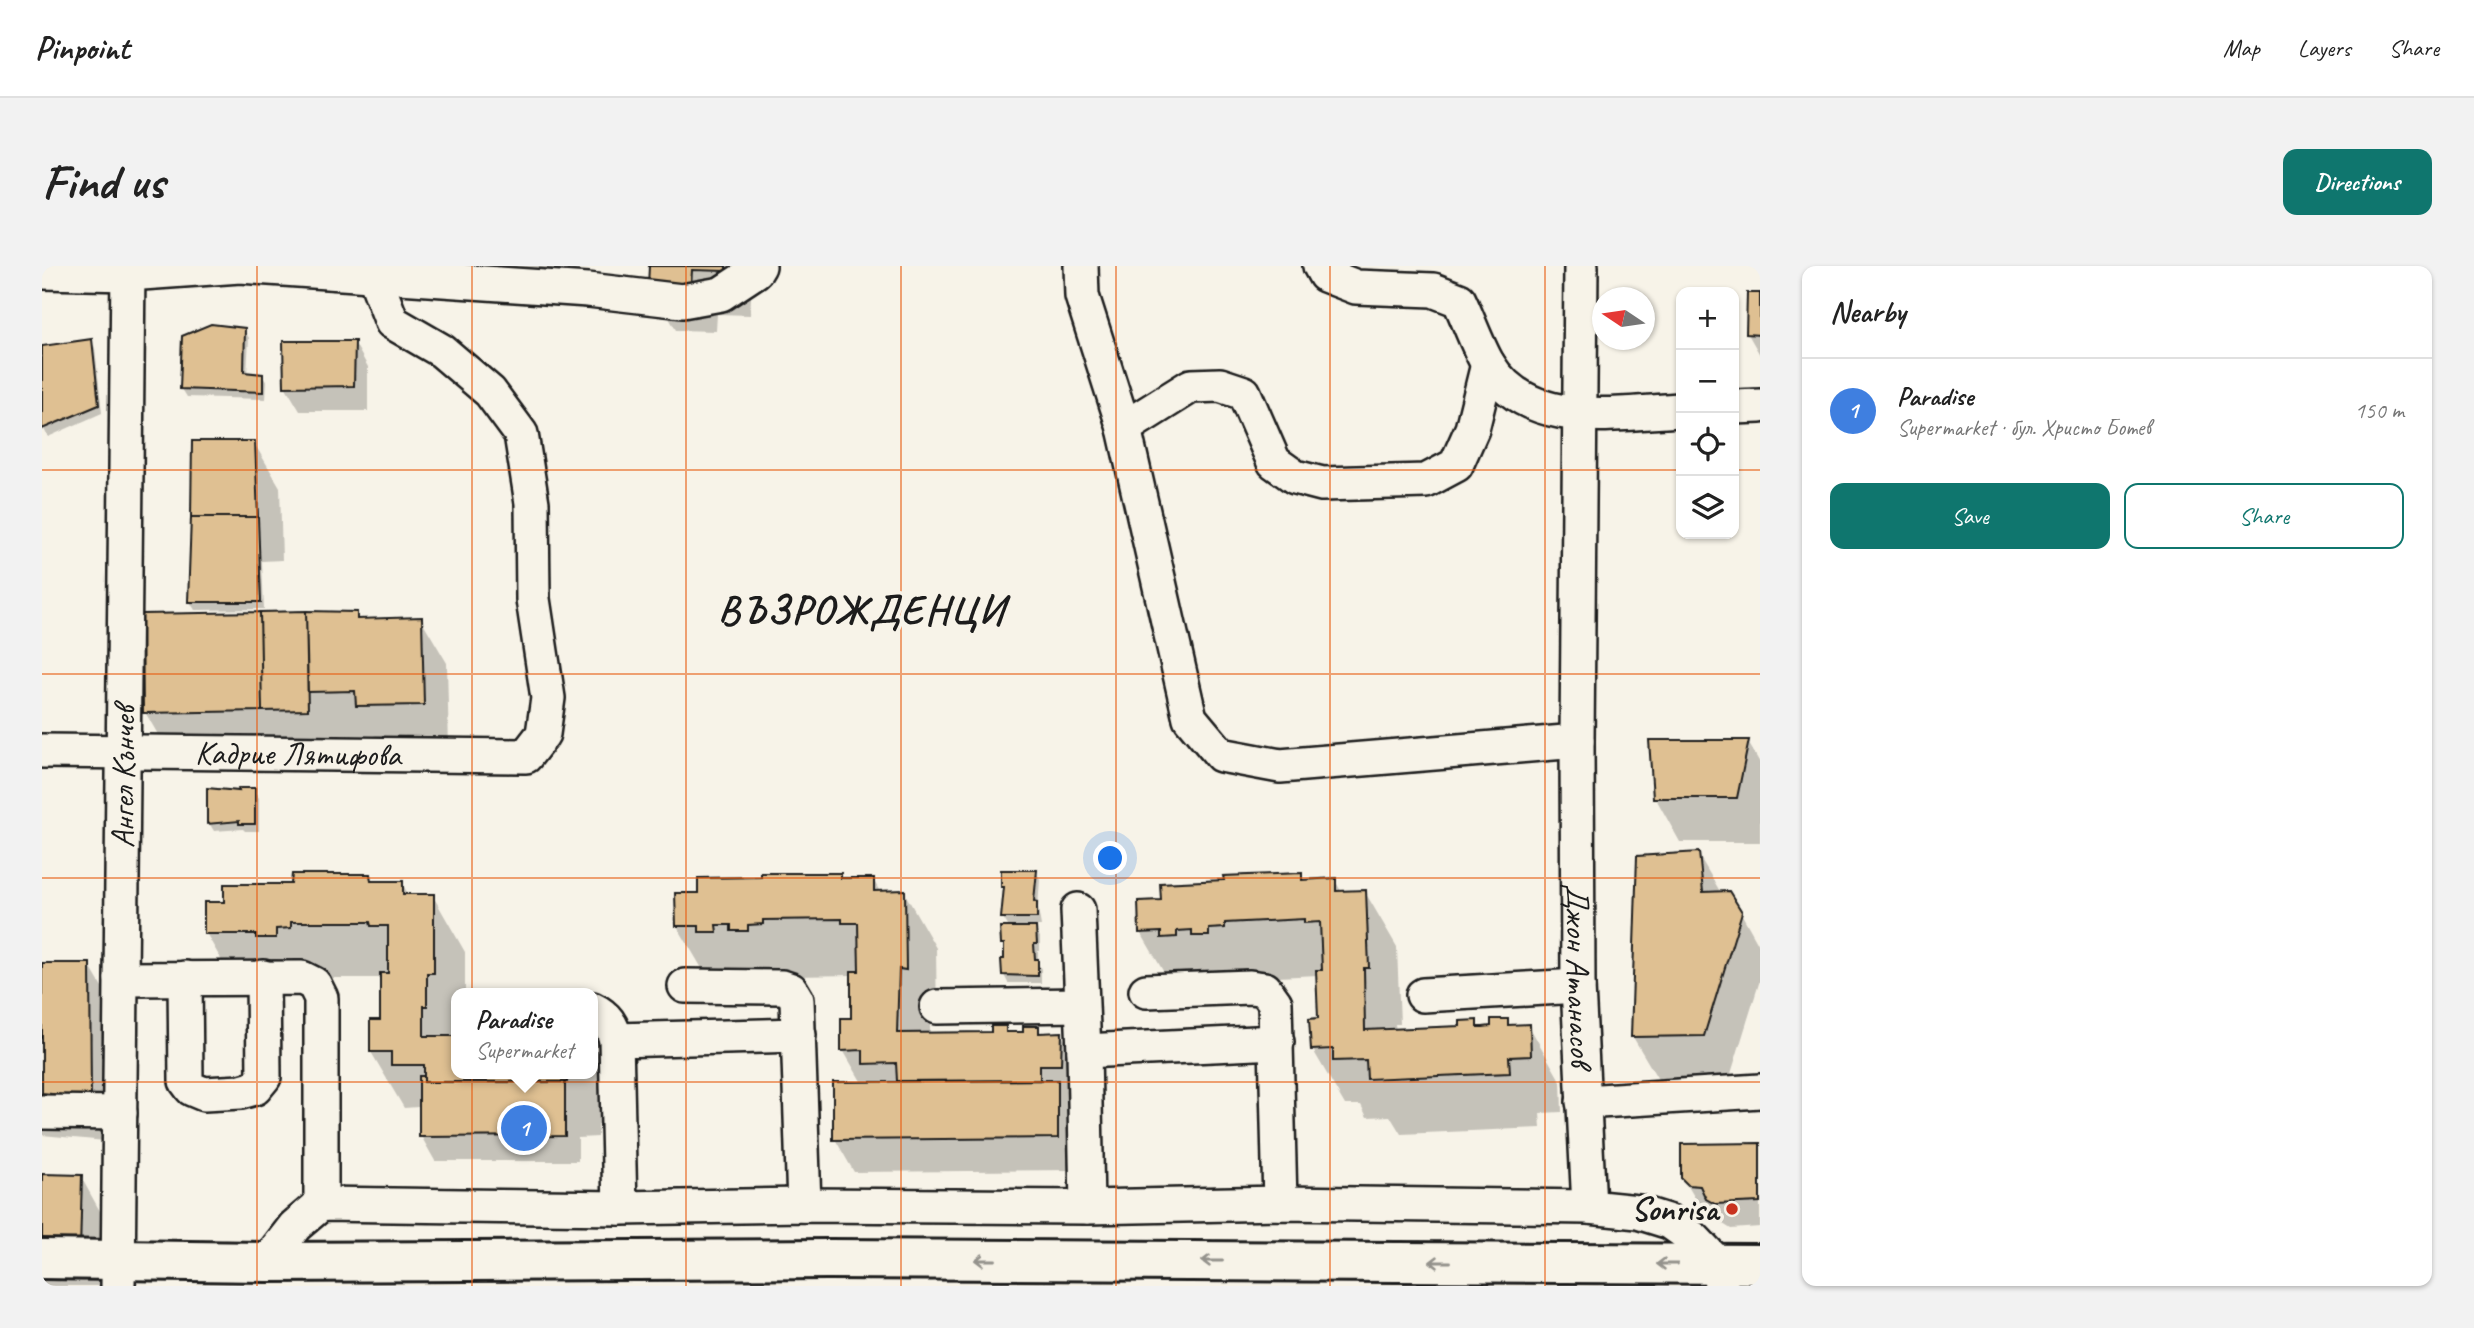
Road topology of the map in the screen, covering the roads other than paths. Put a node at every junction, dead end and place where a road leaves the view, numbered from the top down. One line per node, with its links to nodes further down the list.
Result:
1 (240, 266): 6 (street); 9 (street)
2 (759, 266): 10 (street)
3 (1081, 266): 16 (street)
4 (1320, 266): 11 (street)
5 (1581, 266): 15 (street, Джон Атанасов)
6 (128, 270): 7 (street); 19 (street, Ангел Кънчев)
7 (42, 272)
8 (459, 274): 9 (street); 10 (street)
9 (374, 275): 19 (street, Кадрие Лятифова)
10 (589, 278)
11 (1488, 364): 15 (street); 16 (street)
12 (1760, 406): 13 (street)
13 (1739, 407)
14 (1676, 410): 15 (street)
15 (1579, 415): 17 (street, Джон Атанасов)
16 (1124, 428): 17 (street)
17 (1577, 741): 25 (street, Джон Атанасов)
18 (42, 751): 19 (street, Кадрие Лятифова)
19 (123, 752): 23 (street, Ангел Кънчев)
20 (1078, 910): 28 (street)
21 (264, 977): 22 (street); 22 (street); 40 (street)
22 (185, 978): 23 (street)
23 (121, 979): 38 (street, Ангел Кънчев)
24 (685, 986): 31 (street)
25 (1577, 986): 27 (street); 36 (street, Джон Атанасов)
26 (1146, 991): 33 (street)
27 (1423, 995)
28 (1081, 1004): 29 (street); 34 (street)
29 (937, 1007)
30 (598, 1012): 32 (street)
31 (799, 1035): 32 (street); 41 (street)
32 (616, 1040): 44 (street)
33 (1277, 1042): 34 (street); 39 (street)
34 (1084, 1051): 42 (street)
35 (1760, 1091): 36 (street)
36 (1583, 1102): 43 (street, Джон Атанасов)
37 (42, 1112): 38 (street)
38 (120, 1112): 48 (street, Ангел Кънчев)
39 (1280, 1203): 42 (street); 43 (street)
40 (321, 1204): 44 (street); 46 (street)
41 (804, 1205): 42 (street); 44 (street)
42 (1087, 1207)
43 (1589, 1207): 49 (street)
44 (620, 1208)
45 (42, 1259): 48 (main road)
46 (267, 1262): 48 (main road); 49 (main road, one-way to 46)
47 (1760, 1264): 49 (main road)
48 (118, 1273)
49 (1720, 1275)

